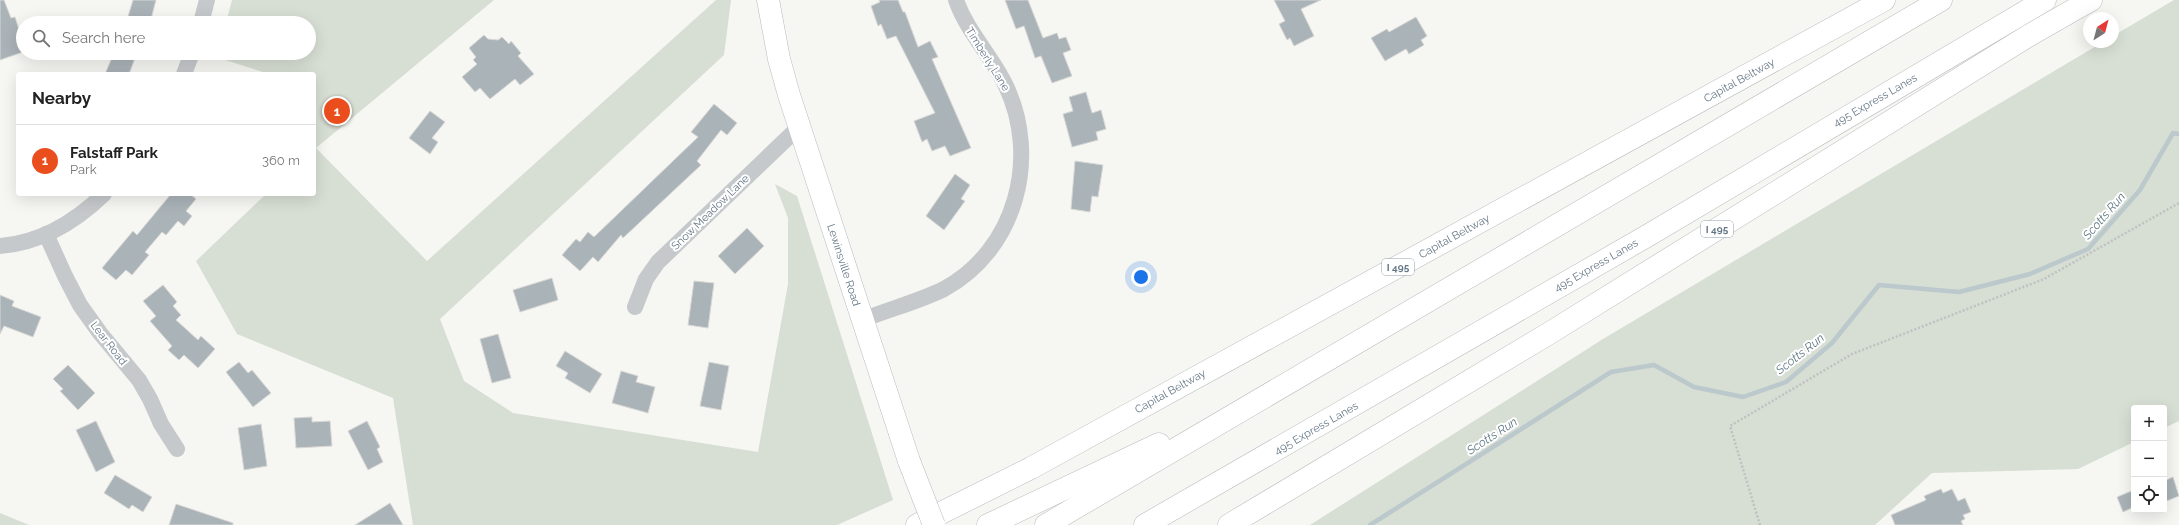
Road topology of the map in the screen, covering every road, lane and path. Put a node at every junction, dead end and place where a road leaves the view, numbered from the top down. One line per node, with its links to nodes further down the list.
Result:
1 (207, 0): 8 (street)
2 (768, 0): 11 (main road, Lewinsville Road)
3 (956, 0): 17 (street, Timberly Lane)
4 (1884, 0): 21 (main road, Capital Beltway / I 495)
5 (1940, 0): 18 (main road)
6 (2045, 0): 25 (main road, 495 Express Lanes / I 495)
7 (2091, 0): 20 (main road, I 495)
8 (203, 16)
9 (189, 60): 10 (street)
10 (185, 72)
11 (799, 127): 16 (street, Snow Meadow Lane); 17 (main road, Lewinsville Road)
12 (102, 196): 14 (street)
13 (2179, 203): 28 (path)
14 (46, 234): 15 (street); 19 (street, Lear Road)
15 (0, 246)
16 (635, 307)
17 (862, 320): 22 (main road, Lewinsville Road, bridge)
18 (1288, 383): 23 (main road); 24 (main road)
19 (177, 449)
20 (1343, 458): 26 (main road, I 495); 27 (main road)
21 (918, 525)
22 (934, 525)
23 (988, 525)
24 (1046, 525)
25 (1145, 525)
26 (1229, 525)
27 (1242, 525)
28 (1760, 525)

